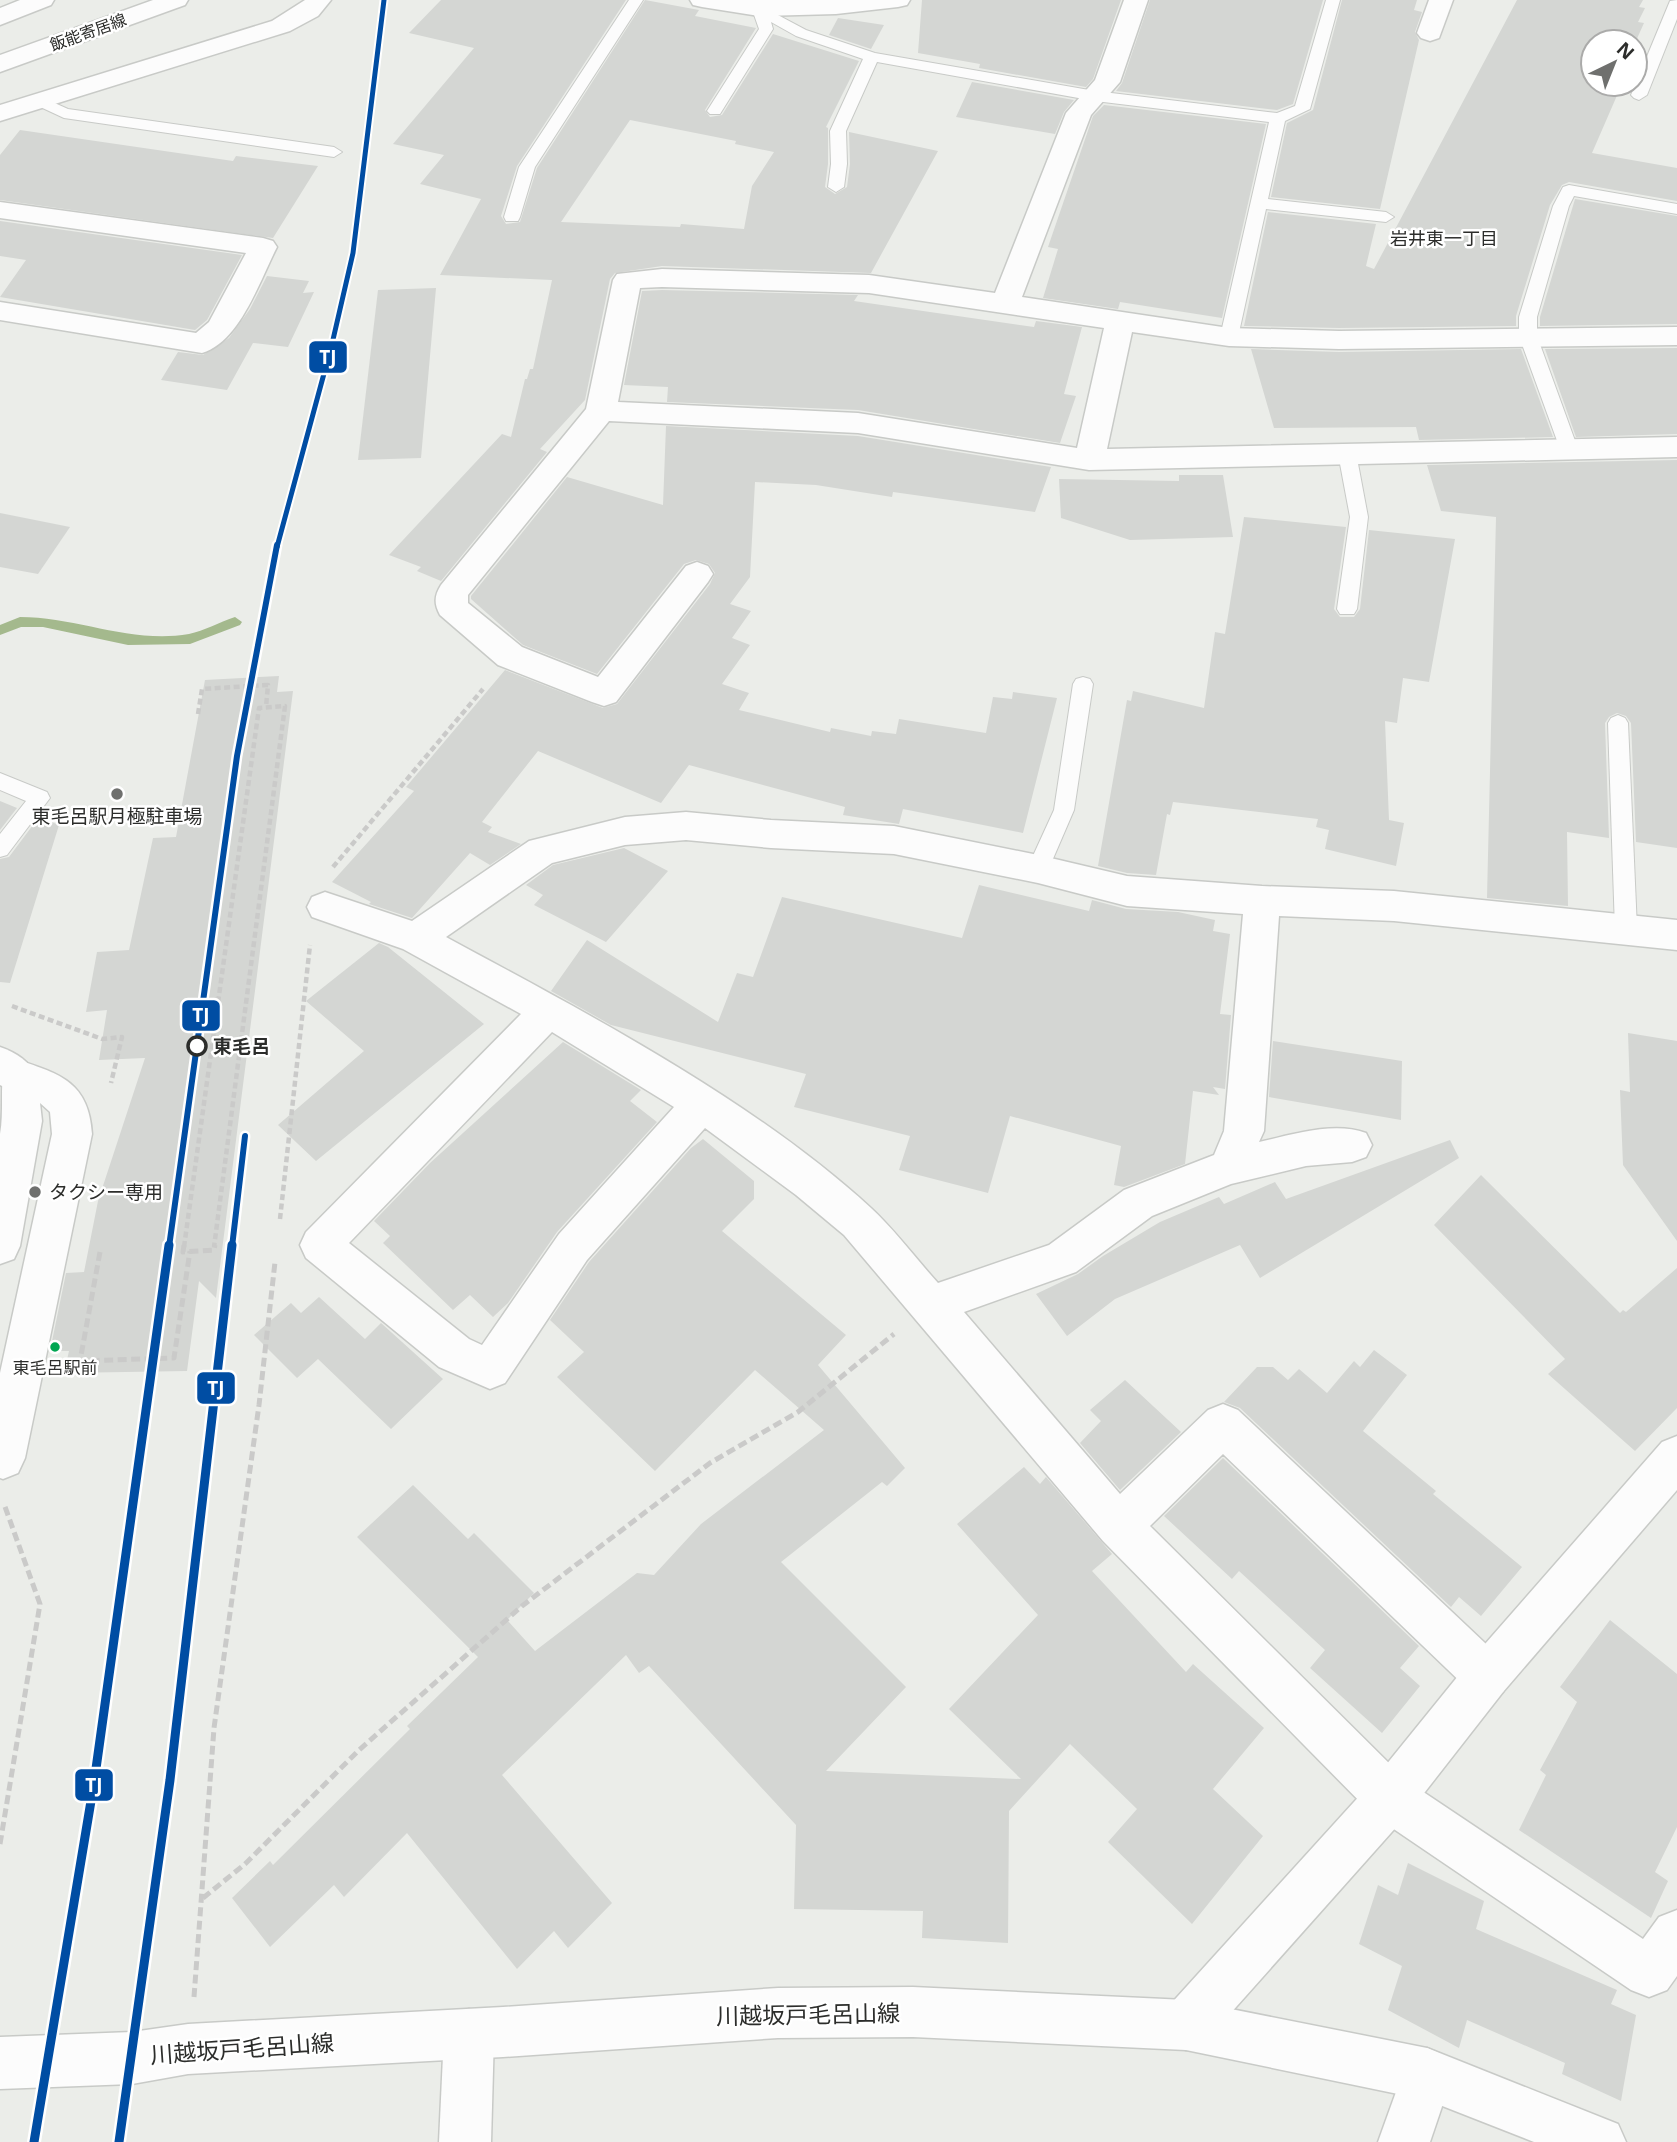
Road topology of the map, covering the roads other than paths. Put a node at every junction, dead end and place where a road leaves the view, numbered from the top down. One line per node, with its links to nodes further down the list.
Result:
1 (42, 0): 11 (street)
2 (176, 0): 15 (street, 飯能寄居線)
3 (319, 0): 18 (street)
4 (636, 0): 28 (lane)
5 (702, 0): 12 (street)
6 (898, 0): 12 (street)
7 (1136, 0): 17 (street)
8 (1333, 0): 21 (lane)
9 (1441, 0): 13 (street)
10 (1677, 1): 16 (lane)
11 (5, 9)
12 (759, 9): 14 (lane); 19 (lane)
13 (1430, 33)
14 (872, 57): 17 (lane); 23 (lane)
15 (0, 64)
16 (1649, 70)
17 (1095, 96): 21 (lane); 29 (street)
18 (39, 101): 20 (street); 22 (lane)
19 (715, 110)
20 (0, 113)
21 (1278, 118): 24 (lane)
22 (334, 152)
23 (836, 187)
24 (1259, 203): 27 (lane); 34 (lane)
25 (1677, 209): 32 (lane)
26 (0, 210): 30 (street)
27 (1386, 216)
28 (512, 217)
29 (1005, 304): 31 (street); 35 (street)
30 (0, 311)
31 (1120, 323): 34 (street); 39 (street)
32 (1528, 335): 33 (street); 34 (street); 37 (lane)
33 (1677, 336)
34 (1229, 337)
35 (601, 411): 39 (street); 40 (street)
36 (1677, 447): 37 (street)
37 (1569, 449): 38 (street)
38 (1347, 453): 39 (street); 41 (lane)
39 (1089, 460)
40 (697, 574)
41 (1347, 609)
42 (1083, 684): 46 (lane)
43 (1618, 723): 49 (lane)
44 (0, 781): 45 (lane)
45 (0, 849)
46 (1038, 869): 47 (street); 51 (street)
47 (1262, 901): 49 (street); 56 (street)
48 (325, 907): 51 (street)
49 (1626, 929): 50 (street)
50 (1677, 935)
51 (415, 938): 52 (street)
52 (549, 1011): 54 (street); 54 (street)
53 (9, 1070): 57 (street); 59 (street)
54 (702, 1104): 58 (street)
55 (1352, 1145): 56 (street)
56 (1228, 1167): 58 (street)
57 (0, 1247)
58 (931, 1305): 62 (street)
59 (13, 1371): 60 (street)
60 (1, 1457)
61 (1677, 1457): 63 (street)
62 (1119, 1527): 63 (street); 64 (street)
63 (1487, 1676): 64 (street)
64 (1390, 1798): 65 (street); 66 (street)
65 (1677, 1935)
66 (1186, 2025): 67 (street, 川越坂戸毛呂山線); 69 (street, 川越坂戸毛呂山線)
67 (469, 2034): 68 (street, 川越坂戸毛呂山線); 70 (street)
68 (0, 2063)
69 (1427, 2074): 71 (street); 72 (street, 川越坂戸毛呂山線)
70 (465, 2142)
71 (1404, 2142)
72 (1600, 2142)

